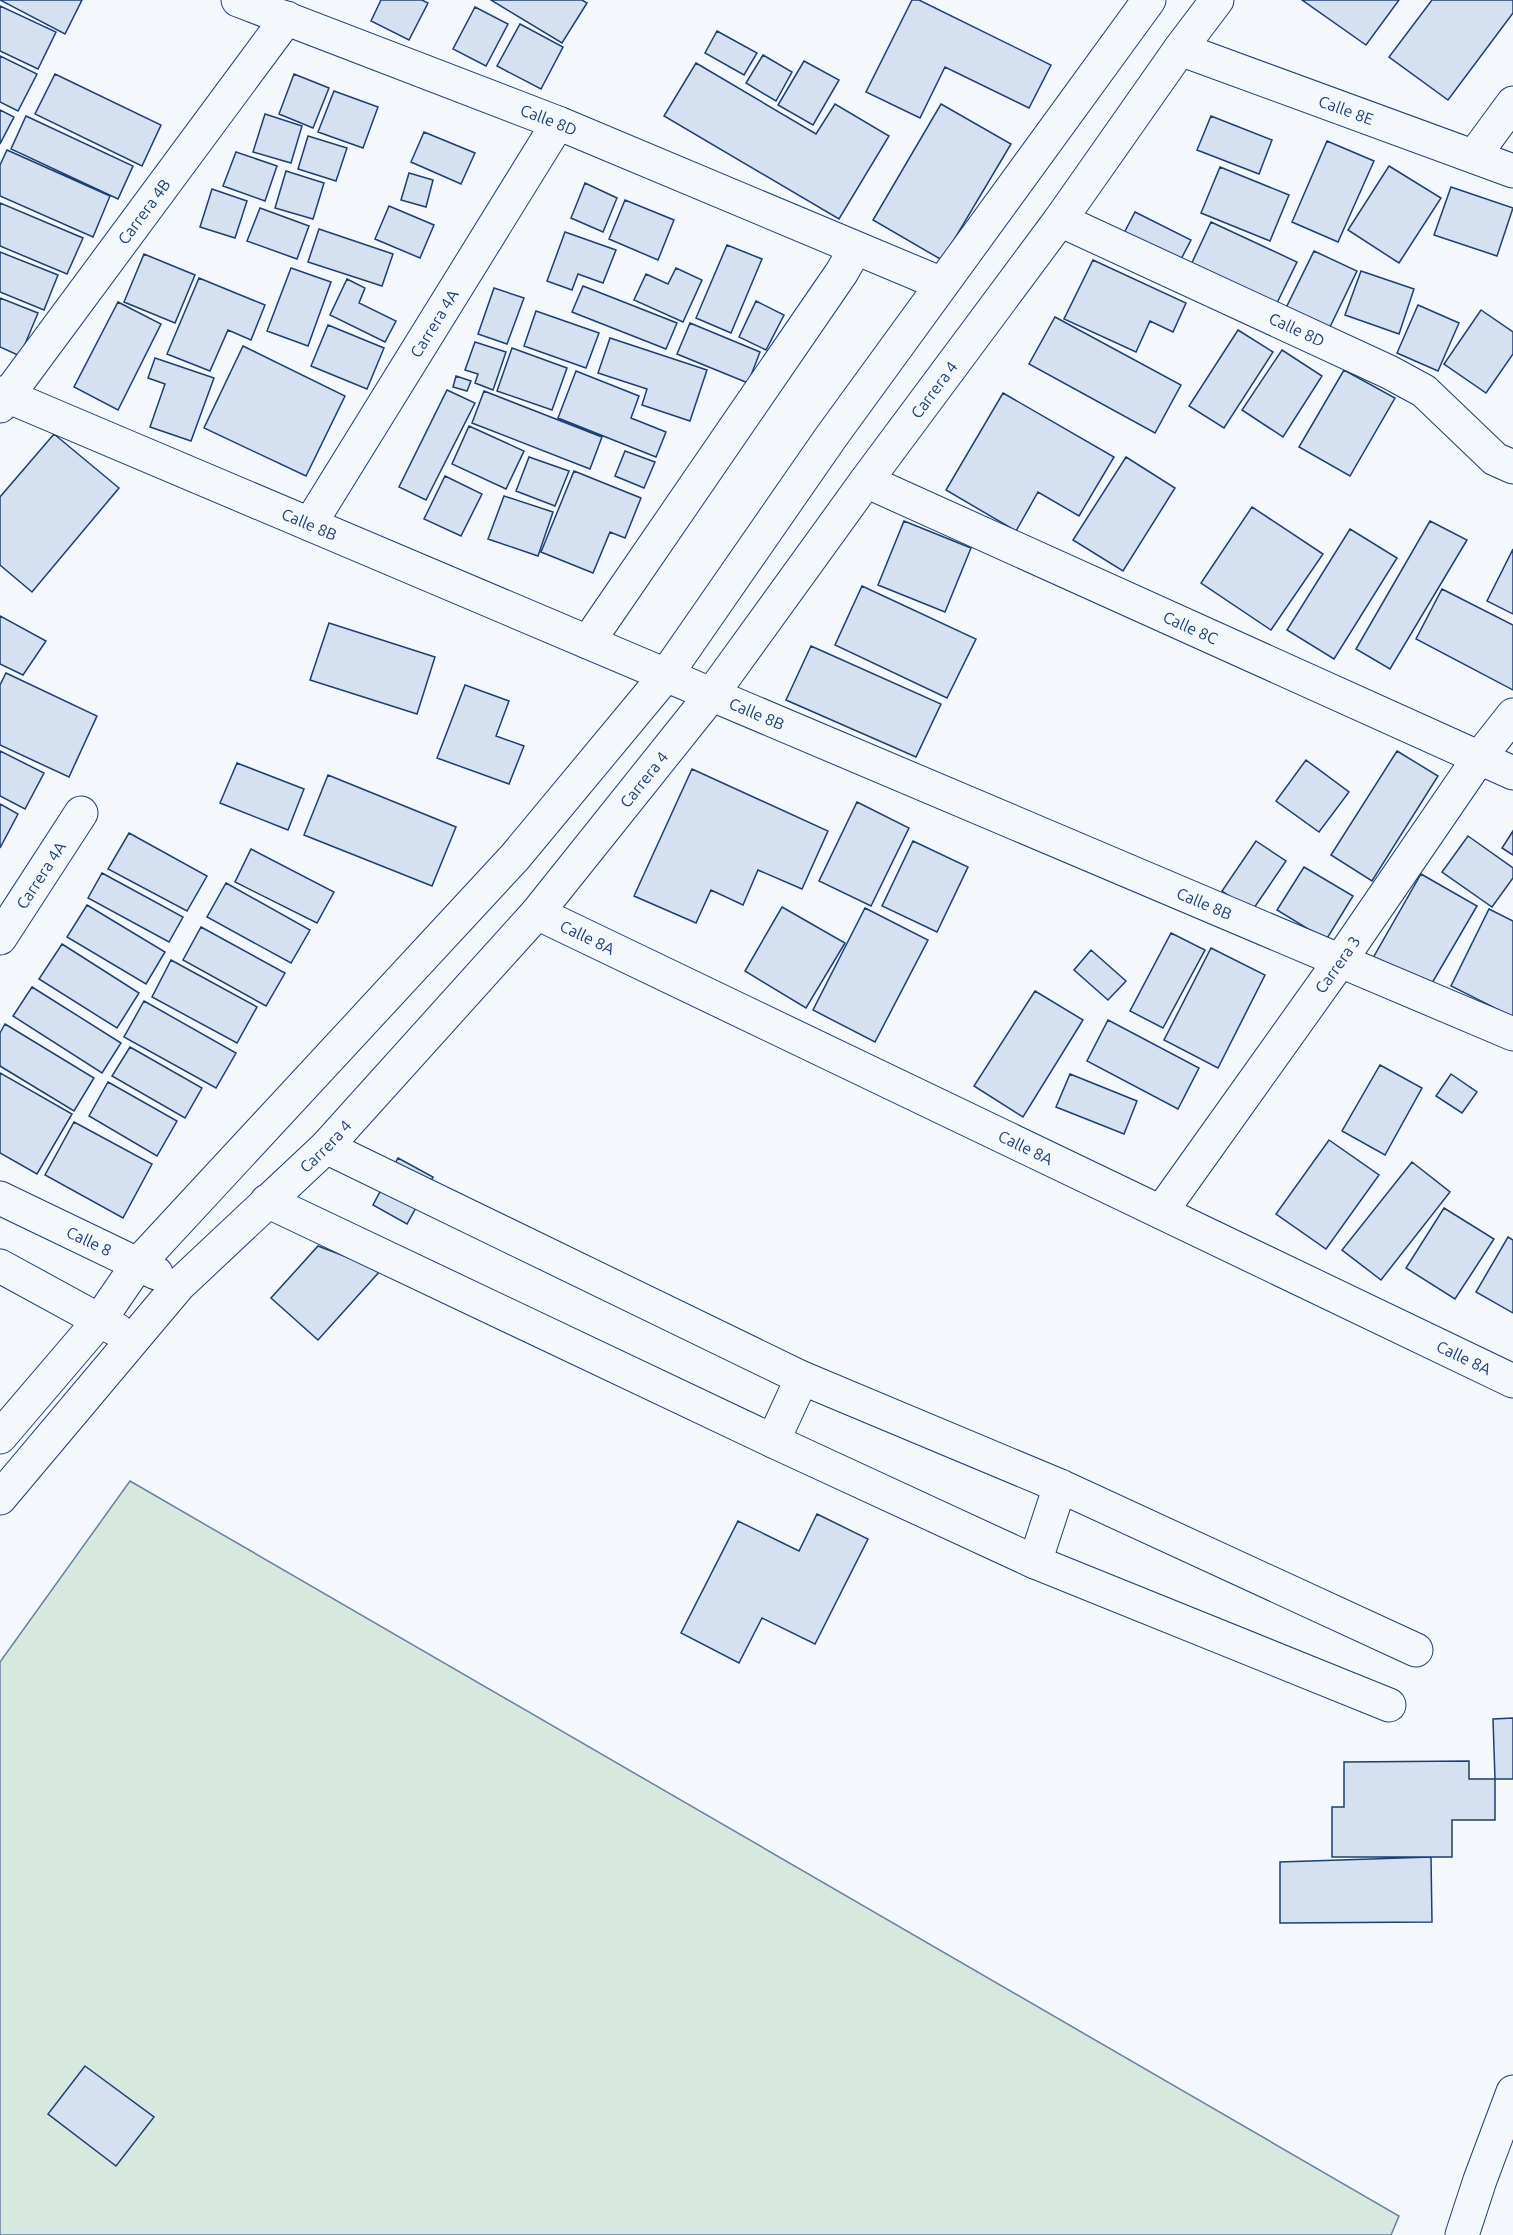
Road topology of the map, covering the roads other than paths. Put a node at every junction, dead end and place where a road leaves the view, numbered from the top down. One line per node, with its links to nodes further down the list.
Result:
1 (238, 0): 4 (street, Calle 8D)
2 (1149, 0): 12 (street)
3 (1217, 0): 5 (street, Carrera 4)
4 (286, 18): 7 (street, Calle 8D); 13 (street, Carrera 4B)
5 (1180, 49): 8 (street, Calle 8E); 10 (street, Carrera 4)
6 (1513, 103): 8 (street)
7 (558, 123): 11 (street, Calle 8D); 16 (street, Carrera 4A)
8 (1474, 156): 9 (street, Calle 8E)
9 (1513, 171)
10 (1060, 220): 14 (street, Calle 8D); 15 (street, Carrera 4)
11 (855, 249): 12 (street, Calle 8D); 17 (street)
12 (942, 284): 18 (street)
13 (2, 398): 16 (street, Calle 8B)
14 (1513, 467)
15 (866, 481): 19 (street, Carrera 4); 21 (street, Calle 8C)
16 (310, 524): 17 (street, Calle 8B)
17 (588, 642): 18 (street, Calle 8B)
18 (666, 675): 19 (street, Calle 8B); 32 (street)
19 (712, 694): 24 (street, Carrera 4); 26 (street, Calle 8B)
20 (1513, 715): 21 (street, Carrera 3)
21 (1479, 758): 22 (street, Calle 8C); 26 (street, Carrera 3)
22 (1513, 773)
23 (81, 813): 25 (street, Carrera 4A)
24 (537, 913): 28 (street, Carrera 4); 31 (street, Calle 8A)
25 (0, 938)
26 (1340, 961): 27 (street, Calle 8B); 31 (street, Carrera 3)
27 (1513, 1034)
28 (326, 1147): 30 (street, Carrera 4); 37 (street)
29 (0, 1198): 32 (street, Calle 8)
30 (267, 1201): 34 (street, Carrera 4); 40 (street)
31 (1161, 1212): 38 (street, Calle 8A)
32 (138, 1264): 34 (street, Calle 8); 35 (street)
33 (0, 1266): 35 (street)
34 (179, 1285): 36 (street, Carrera 4)
35 (99, 1321): 36 (street); 39 (street)
36 (134, 1339): 42 (street, Carrera 4)
37 (802, 1378): 40 (street); 41 (street)
38 (1513, 1381)
39 (0, 1437)
40 (773, 1441): 43 (street)
41 (1060, 1486): 43 (street); 44 (street)
42 (0, 1498)
43 (1035, 1562): 45 (street)
44 (1416, 1650)
45 (1389, 1705)
46 (1513, 2092): 47 (street)
47 (1462, 2235)

